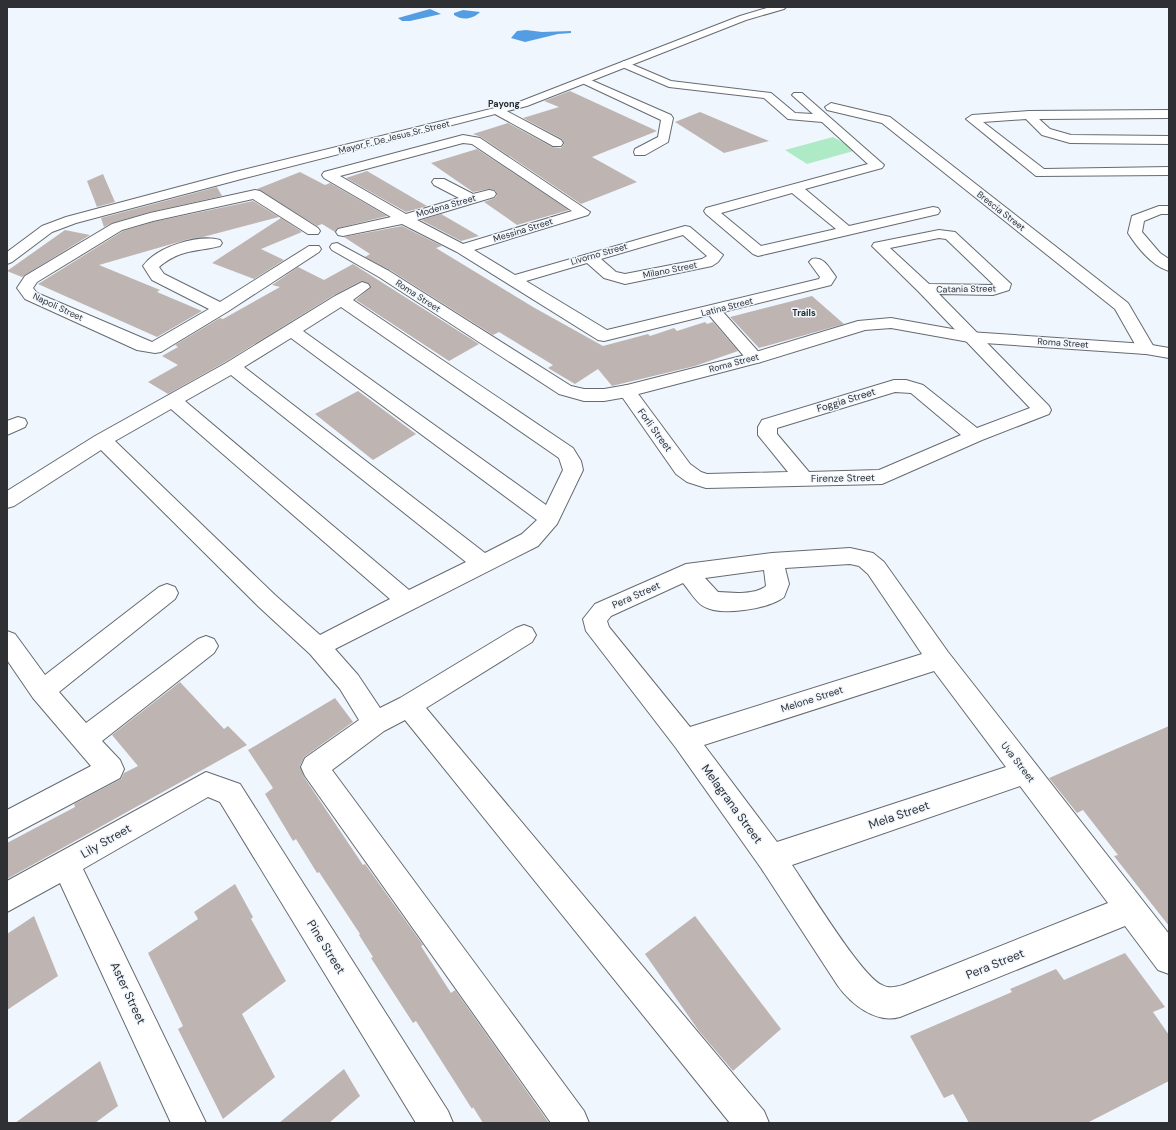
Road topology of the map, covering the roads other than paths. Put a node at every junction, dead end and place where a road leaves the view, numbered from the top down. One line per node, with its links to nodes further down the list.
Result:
1 (781, 7): 2 (street, Mayor F. De Jesus Sr. Street)
2 (624, 64): 3 (street, Mayor F. De Jesus Sr. Street); 6 (street, Brescia Street)
3 (584, 80): 5 (street, Mayor F. De Jesus Sr. Street); 11 (street)
4 (798, 95): 6 (street)
5 (499, 111): 10 (street); 28 (street, Mayor F. De Jesus Sr. Street)
6 (828, 113): 14 (street); 39 (street, Brescia Street)
7 (1169, 114): 8 (street)
8 (1029, 115): 9 (street); 12 (street)
9 (1169, 140)
10 (557, 143)
11 (640, 152)
12 (1169, 171)
13 (439, 182): 17 (street)
14 (795, 188): 22 (street); 22 (street)
15 (255, 194): 23 (street, Roma Street); 35 (street, Napoli Street)
16 (489, 194): 17 (street, Modena Street)
17 (471, 199): 20 (street, Modena Street)
18 (1169, 210): 30 (street)
19 (933, 211): 22 (street)
20 (404, 219): 23 (street, Modena Street); 26 (street); 26 (street, Messina Street)
21 (685, 230): 27 (street, Livorno Street); 27 (street, Milano Street)
22 (848, 231)
23 (330, 233): 25 (street, Modena Street); 25 (street); 43 (street, Roma Street)
24 (215, 243): 35 (street)
25 (314, 249): 35 (street, Napoli Street)
26 (462, 249): 31 (street)
27 (589, 257): 31 (street, Livorno Street)
28 (7, 259)
29 (817, 262): 36 (street, Latina Street)
30 (1169, 266)
31 (514, 280): 36 (street, Latina Street)
32 (362, 287): 34 (street)
33 (925, 289): 33 (street, Catania Street); 38 (street)
34 (341, 299): 37 (street); 50 (street)
35 (221, 309)
36 (712, 310): 41 (street)
37 (292, 331): 42 (street); 50 (street)
38 (969, 337): 39 (street, Roma Street); 41 (street, Roma Street); 45 (street, Firenze Street)
39 (1146, 349): 40 (street, Roma Street)
40 (1169, 353)
41 (755, 358): 43 (street, Roma Street)
42 (232, 367): 44 (street); 52 (street)
43 (627, 391): 47 (street, Forli Street)
44 (173, 401): 46 (street); 56 (street)
45 (975, 436): 48 (street, Firenze Street); 48 (street, Foggia Street)
46 (102, 440): 49 (street); 61 (street)
47 (683, 469): 48 (street, Firenze Street)
48 (804, 479)
49 (7, 501)
50 (550, 519): 52 (street)
51 (772, 561): 53 (street, Pera Street); 54 (street, Pera Street); 54 (street)
52 (483, 563): 56 (street)
53 (871, 563): 62 (street, Uva Street)
54 (686, 572): 57 (street, Pera Street)
55 (167, 592): 63 (street)
56 (407, 601): 61 (street)
57 (596, 625): 67 (street, Melagrana Street)
58 (524, 635): 64 (street)
59 (7, 642): 63 (street)
60 (206, 646): 66 (street)
61 (318, 648): 65 (street)
62 (939, 659): 67 (street, Melone Street); 68 (street, Uva Street)
63 (42, 690): 66 (street)
64 (409, 706): 65 (street); 80 (street)
65 (375, 723): 79 (street)
66 (85, 740): 70 (street)
67 (685, 740): 71 (street, Melagrana Street)
68 (1026, 772): 71 (street, Mela Street); 74 (street, Uva Street)
69 (206, 784): 72 (street, Lily Street); 78 (street, Pine Street)
70 (7, 825)
71 (771, 858): 76 (street, Melagrana Street)
72 (66, 864): 73 (street, Lily Street); 77 (street, Aster Street)
73 (7, 897)
74 (1131, 909): 75 (street, Uva Street); 76 (street, Pera Street)
75 (1169, 959)
76 (859, 989)
77 (189, 1123)
78 (436, 1123)
79 (572, 1123)
80 (752, 1123)

